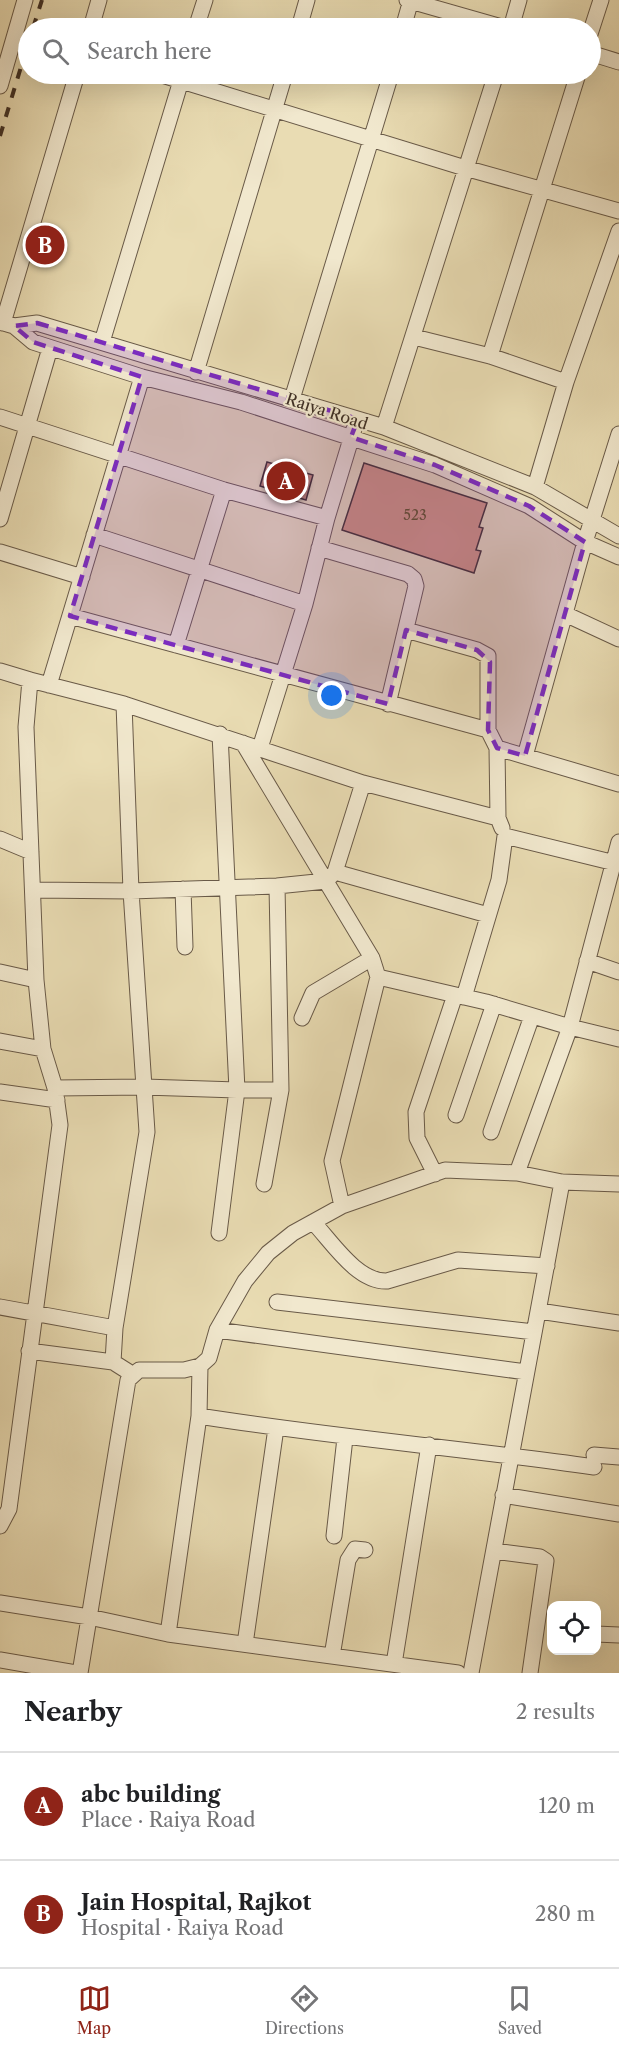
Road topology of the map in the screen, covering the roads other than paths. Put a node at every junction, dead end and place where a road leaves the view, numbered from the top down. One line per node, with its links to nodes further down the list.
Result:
1 (25, 0): 8 (street)
2 (99, 0): 9 (street)
3 (205, 0): 10 (street)
4 (307, 0): 11 (street)
5 (410, 0): 12 (street); 13 (street)
6 (519, 0): 14 (street)
7 (601, 0): 15 (street)
8 (20, 18)
9 (94, 18)
10 (199, 18)
11 (302, 18)
12 (406, 18)
13 (471, 18)
14 (513, 18)
15 (596, 18)
16 (18, 24): 26 (street)
17 (601, 56): 18 (street)
18 (619, 62)
19 (74, 84): 33 (street)
20 (180, 84): 35 (street)
21 (202, 84): 27 (street)
22 (282, 84): 27 (street)
23 (388, 84): 28 (street)
24 (493, 84): 29 (street)
25 (575, 84): 30 (street)
26 (0, 86)
27 (274, 109): 28 (street); 38 (street)
28 (373, 139): 29 (street); 41 (street)
29 (465, 168): 30 (street); 34 (street)
30 (541, 189): 31 (street); 37 (street)
31 (619, 212)
32 (619, 231): 40 (street)
33 (6, 324): 35 (street, Raiya Road); 36 (street, Raiya Road)
34 (414, 337): 37 (street); 45 (street)
35 (102, 342): 38 (street, Raiya Road)
36 (50, 348): 39 (street, Raiya Road); 44 (street)
37 (490, 356): 40 (street)
38 (196, 372): 41 (street, Raiya Road)
39 (142, 377): 47 (street, Raiya Road); 48 (street)
40 (566, 382): 49 (street)
41 (291, 399): 43 (street, Raiya Road)
42 (0, 417): 44 (street)
43 (358, 419): 45 (street, Raiya Road); 47 (street)
44 (27, 426): 48 (street); 52 (street)
45 (384, 427): 49 (street, Raiya Road)
46 (619, 434): 53 (street)
47 (351, 437): 51 (street); 56 (street, Raiya Road)
48 (118, 457): 50 (street); 54 (street)
49 (535, 487): 53 (street, Raiya Road)
50 (224, 490): 51 (street); 60 (street)
51 (327, 518): 57 (street)
52 (0, 519)
53 (591, 522): 55 (street, Raiya Road); 56 (street)
54 (94, 535): 60 (street); 61 (street)
55 (619, 537)
56 (585, 542): 59 (street, Raiya Road); 63 (street)
57 (319, 548): 62 (street); 65 (street)
58 (0, 552): 61 (street)
59 (619, 557)
60 (200, 569): 62 (street); 67 (street)
61 (82, 577): 64 (street)
62 (305, 604): 69 (street)
63 (565, 614): 66 (street); 79 (street)
64 (70, 616): 67 (street); 71 (street)
65 (406, 630): 73 (street); 74 (street)
66 (619, 639)
67 (176, 645): 69 (street)
68 (0, 672): 70 (street)
69 (281, 675): 73 (street); 77 (street)
70 (30, 680): 71 (street); 86 (street)
71 (49, 685): 72 (street)
72 (124, 704): 75 (street); 93 (street)
73 (388, 704): 74 (street)
74 (488, 730): 78 (street)
75 (219, 734): 76 (street); 90 (street)
76 (243, 743): 77 (street); 88 (street)
77 (260, 748): 80 (street)
78 (497, 748): 79 (street); 82 (street)
79 (525, 756): 81 (street)
80 (363, 783): 82 (street); 88 (street)
81 (619, 784)
82 (498, 818): 83 (street)
83 (505, 836): 87 (street); 94 (street)
84 (0, 839): 86 (street)
85 (619, 842): 87 (street)
86 (32, 852): 92 (street)
87 (616, 863): 97 (street)
88 (331, 876): 89 (street); 94 (street); 96 (street)
89 (277, 886): 90 (street); 112 (street)
90 (227, 888): 91 (street); 111 (street)
91 (183, 889): 93 (street); 95 (street)
92 (33, 890): 93 (street); 101 (street)
93 (131, 891): 110 (street)
94 (488, 915): 102 (street)
95 (185, 947)
96 (372, 958): 100 (street); 105 (street)
97 (587, 961): 99 (street); 106 (street)
98 (0, 972): 101 (street)
99 (619, 972)
100 (378, 977): 102 (street); 122 (street)
101 (36, 980): 109 (street)
102 (460, 996): 103 (street); 118 (street)
103 (494, 1005): 104 (street); 115 (street)
104 (532, 1016): 106 (street); 116 (street)
105 (302, 1018)
106 (570, 1026): 107 (street); 117 (street)
107 (619, 1039)
108 (0, 1041): 109 (street)
109 (43, 1049): 114 (street)
110 (144, 1087): 111 (street); 114 (street); 131 (street)
111 (237, 1090): 112 (street); 124 (street)
112 (281, 1090): 120 (street)
113 (0, 1092): 114 (street)
114 (56, 1094): 129 (street)
115 (456, 1115)
116 (491, 1132)
117 (517, 1173): 118 (street); 119 (street)
118 (435, 1174): 122 (street)
119 (562, 1182): 121 (street); 125 (street)
120 (264, 1184)
121 (619, 1184)
122 (342, 1206): 123 (street)
123 (313, 1222): 125 (street); 132 (street)
124 (219, 1233)
125 (547, 1266): 128 (street)
126 (277, 1302): 133 (street)
127 (0, 1307): 129 (street)
128 (539, 1311): 130 (street); 133 (street)
129 (34, 1313): 131 (street); 134 (street)
130 (619, 1323)
131 (115, 1328): 135 (street)
132 (217, 1330): 136 (street); 137 (street)
133 (534, 1332): 137 (street)
134 (29, 1351): 135 (street); 147 (street)
135 (113, 1362): 138 (street)
136 (200, 1366): 138 (street); 139 (street)
137 (526, 1372): 143 (street)
138 (132, 1374): 152 (street)
139 (199, 1416): 140 (street); 153 (street)
140 (276, 1428): 141 (street); 156 (street)
141 (345, 1438): 142 (street); 148 (street)
142 (429, 1445): 143 (street); 159 (street)
143 (510, 1455): 144 (street); 145 (street)
144 (619, 1457)
145 (503, 1495): 146 (street); 150 (street)
146 (619, 1514)
147 (0, 1526)
148 (334, 1536)
149 (365, 1550): 157 (street)
150 (494, 1551): 163 (street); 164 (street)
151 (0, 1603): 152 (street)
152 (89, 1617): 153 (street); 161 (street)
153 (168, 1634): 156 (street)
154 (601, 1634): 155 (street)
155 (619, 1635)
156 (245, 1644): 157 (street)
157 (332, 1656): 159 (street)
158 (0, 1660): 160 (street)
159 (394, 1664): 162 (street)
160 (76, 1673)
161 (80, 1673)
162 (458, 1673)
163 (471, 1673)
164 (530, 1673)

